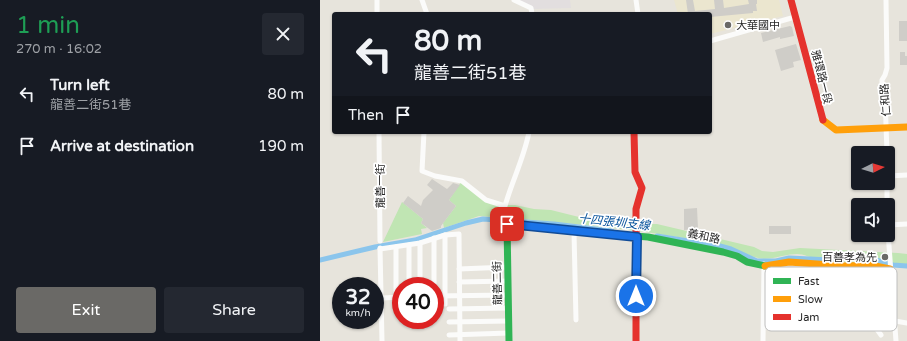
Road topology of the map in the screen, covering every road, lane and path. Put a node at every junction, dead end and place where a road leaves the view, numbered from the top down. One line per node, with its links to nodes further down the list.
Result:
1 (377, 0): 7 (street)
2 (422, 0): 8 (street)
3 (514, 0): 9 (street)
4 (636, 0): 10 (street)
5 (791, 0): 11 (street, 雅環路一段)
6 (886, 0): 14 (street, 仁和路)
7 (377, 12)
8 (426, 12)
9 (532, 12)
10 (638, 12)
11 (795, 17): 12 (street); 14 (street, 雅環路一段)
12 (712, 40)
13 (907, 127): 14 (street, 雅環路一段)
14 (886, 128): 19 (street, 仁和路)
15 (379, 134): 29 (street, 龍善一街)
16 (424, 134): 17 (street)
17 (528, 134)
18 (634, 134): 27 (street)
19 (887, 146)
20 (907, 175): 21 (street)
21 (895, 176)
22 (507, 224): 25 (street, 義和路); 35 (street, 龍善二街)
23 (907, 224): 24 (street)
24 (895, 225)
25 (574, 232): 27 (street, 義和路); 53 (street)
26 (445, 235): 28 (street); 38 (street); 47 (street)
27 (637, 236): 34 (street, 義和路); 68 (street)
28 (434, 238): 31 (street); 43 (street)
29 (380, 241)
30 (889, 242): 37 (street)
31 (420, 243): 32 (street); 42 (street)
32 (409, 245): 33 (street); 41 (street)
33 (396, 248): 39 (street); 40 (street)
34 (764, 265): 36 (street, 義和路); 69 (street)
35 (508, 267): 38 (street); 44 (street, 龍善二街)
36 (880, 267)
37 (890, 267)
38 (459, 269): 45 (street)
39 (381, 277)
40 (397, 277)
41 (409, 277)
42 (420, 277)
43 (434, 277)
44 (508, 281): 45 (street); 46 (street, 龍善二街)
45 (459, 282): 48 (street)
46 (508, 294): 48 (street); 51 (street, 龍善二街)
47 (445, 296): 48 (street); 49 (street)
48 (460, 296): 50 (street)
49 (445, 304)
50 (460, 308): 51 (street); 52 (street); 57 (street)
51 (508, 308): 54 (street, 龍善二街)
52 (449, 309)
53 (576, 320)
54 (508, 321): 57 (street); 65 (street, 龍善二街)
55 (897, 321): 58 (street)
56 (449, 322): 57 (street)
57 (460, 322): 63 (street)
58 (907, 323)
59 (382, 329): 66 (street)
60 (878, 331): 64 (street)
61 (896, 331): 70 (street)
62 (450, 335): 63 (street)
63 (460, 335): 65 (street); 67 (street)
64 (881, 335)
65 (509, 337)
66 (382, 341)
67 (460, 341)
68 (636, 341)
69 (763, 341)
70 (896, 341)

